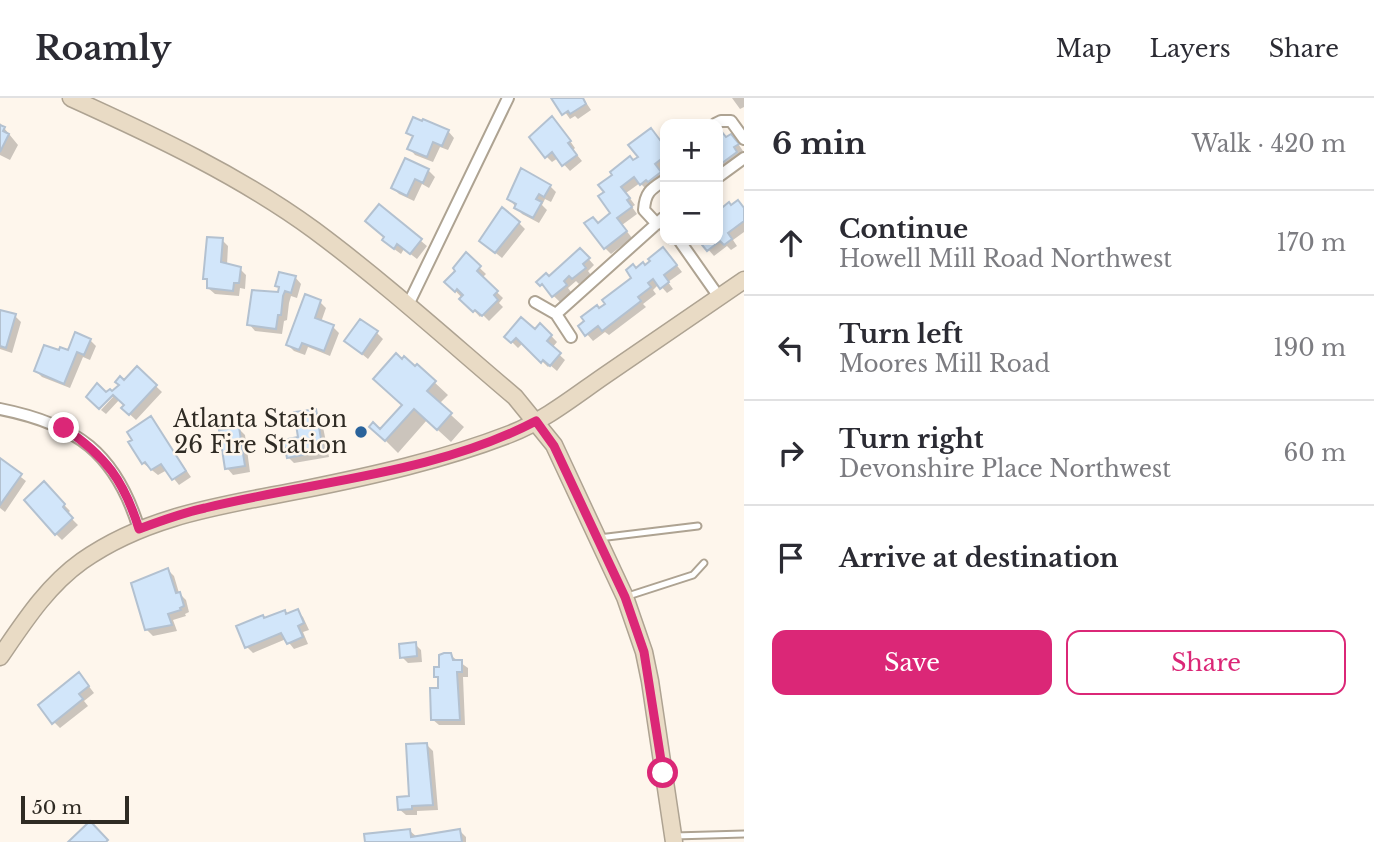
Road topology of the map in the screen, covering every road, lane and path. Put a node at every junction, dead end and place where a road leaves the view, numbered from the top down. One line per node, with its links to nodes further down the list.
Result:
1 (71, 98): 3 (main road)
2 (508, 98): 15 (street)
3 (96, 103): 15 (main road)
4 (723, 121): 5 (street)
5 (744, 139)
6 (744, 158): 7 (street)
7 (723, 173)
8 (660, 183): 9 (street)
9 (660, 218)
10 (660, 223): 16 (street)
11 (682, 245): 13 (street)
12 (744, 280): 13 (main road)
13 (719, 298): 19 (main road)
14 (535, 302): 16 (street)
15 (407, 307): 19 (main road)
16 (556, 314): 17 (street)
17 (571, 337)
18 (0, 409): 21 (street)
19 (536, 421): 21 (main road); 22 (main road)
20 (698, 526): 22 (lane)
21 (139, 529): 25 (main road)
22 (599, 538): 24 (main road)
23 (704, 563): 24 (lane)
24 (625, 597): 27 (main road)
25 (0, 657)
26 (744, 834): 27 (lane)
27 (673, 839)

